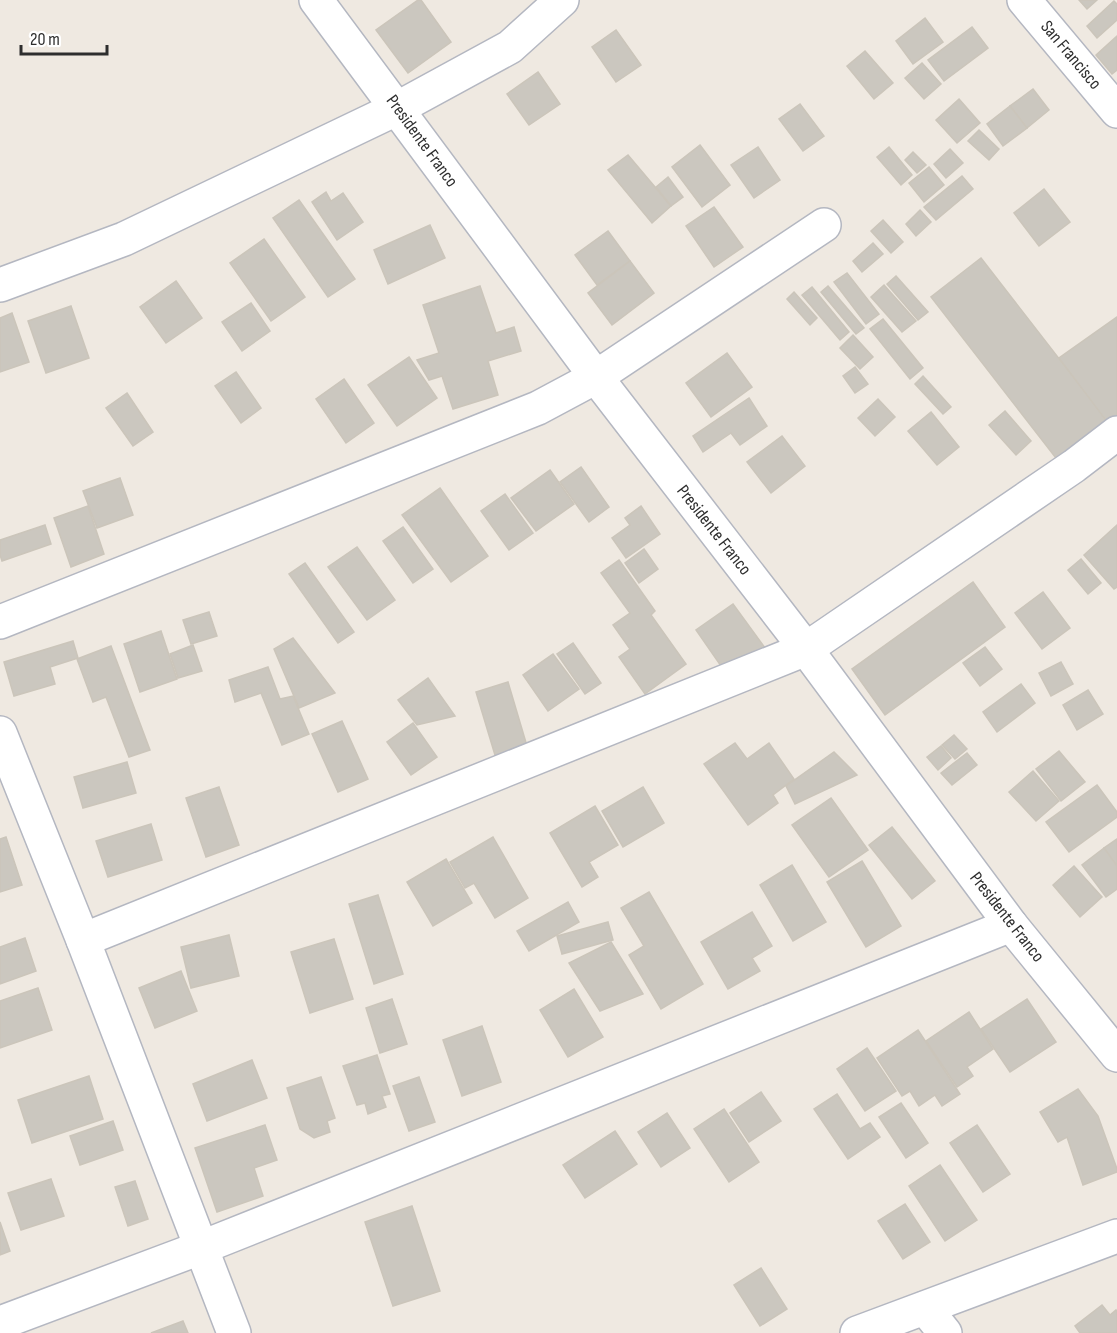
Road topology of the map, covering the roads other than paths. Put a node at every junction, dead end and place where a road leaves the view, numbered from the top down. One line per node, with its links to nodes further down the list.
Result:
1 (316, 0): 4 (street, Presidente Franco)
2 (562, 0): 4 (street)
3 (1024, 0): 5 (street, San Francisco)
4 (398, 108): 7 (street); 8 (street, Presidente Franco)
5 (1117, 111)
6 (824, 225): 8 (street)
7 (0, 285)
8 (596, 377): 10 (street); 11 (street, Presidente Franco)
9 (1117, 433): 11 (street)
10 (0, 622)
11 (806, 649): 13 (street, Presidente Franco); 14 (street)
12 (0, 733): 14 (street)
13 (1011, 925): 15 (street, Presidente Franco); 17 (street)
14 (83, 940): 17 (street)
15 (1117, 1055)
16 (1117, 1236): 18 (street)
17 (200, 1248): 19 (street); 20 (street)
18 (926, 1308): 21 (street); 22 (street)
19 (0, 1323)
20 (234, 1333)
21 (857, 1333)
22 (945, 1333)

